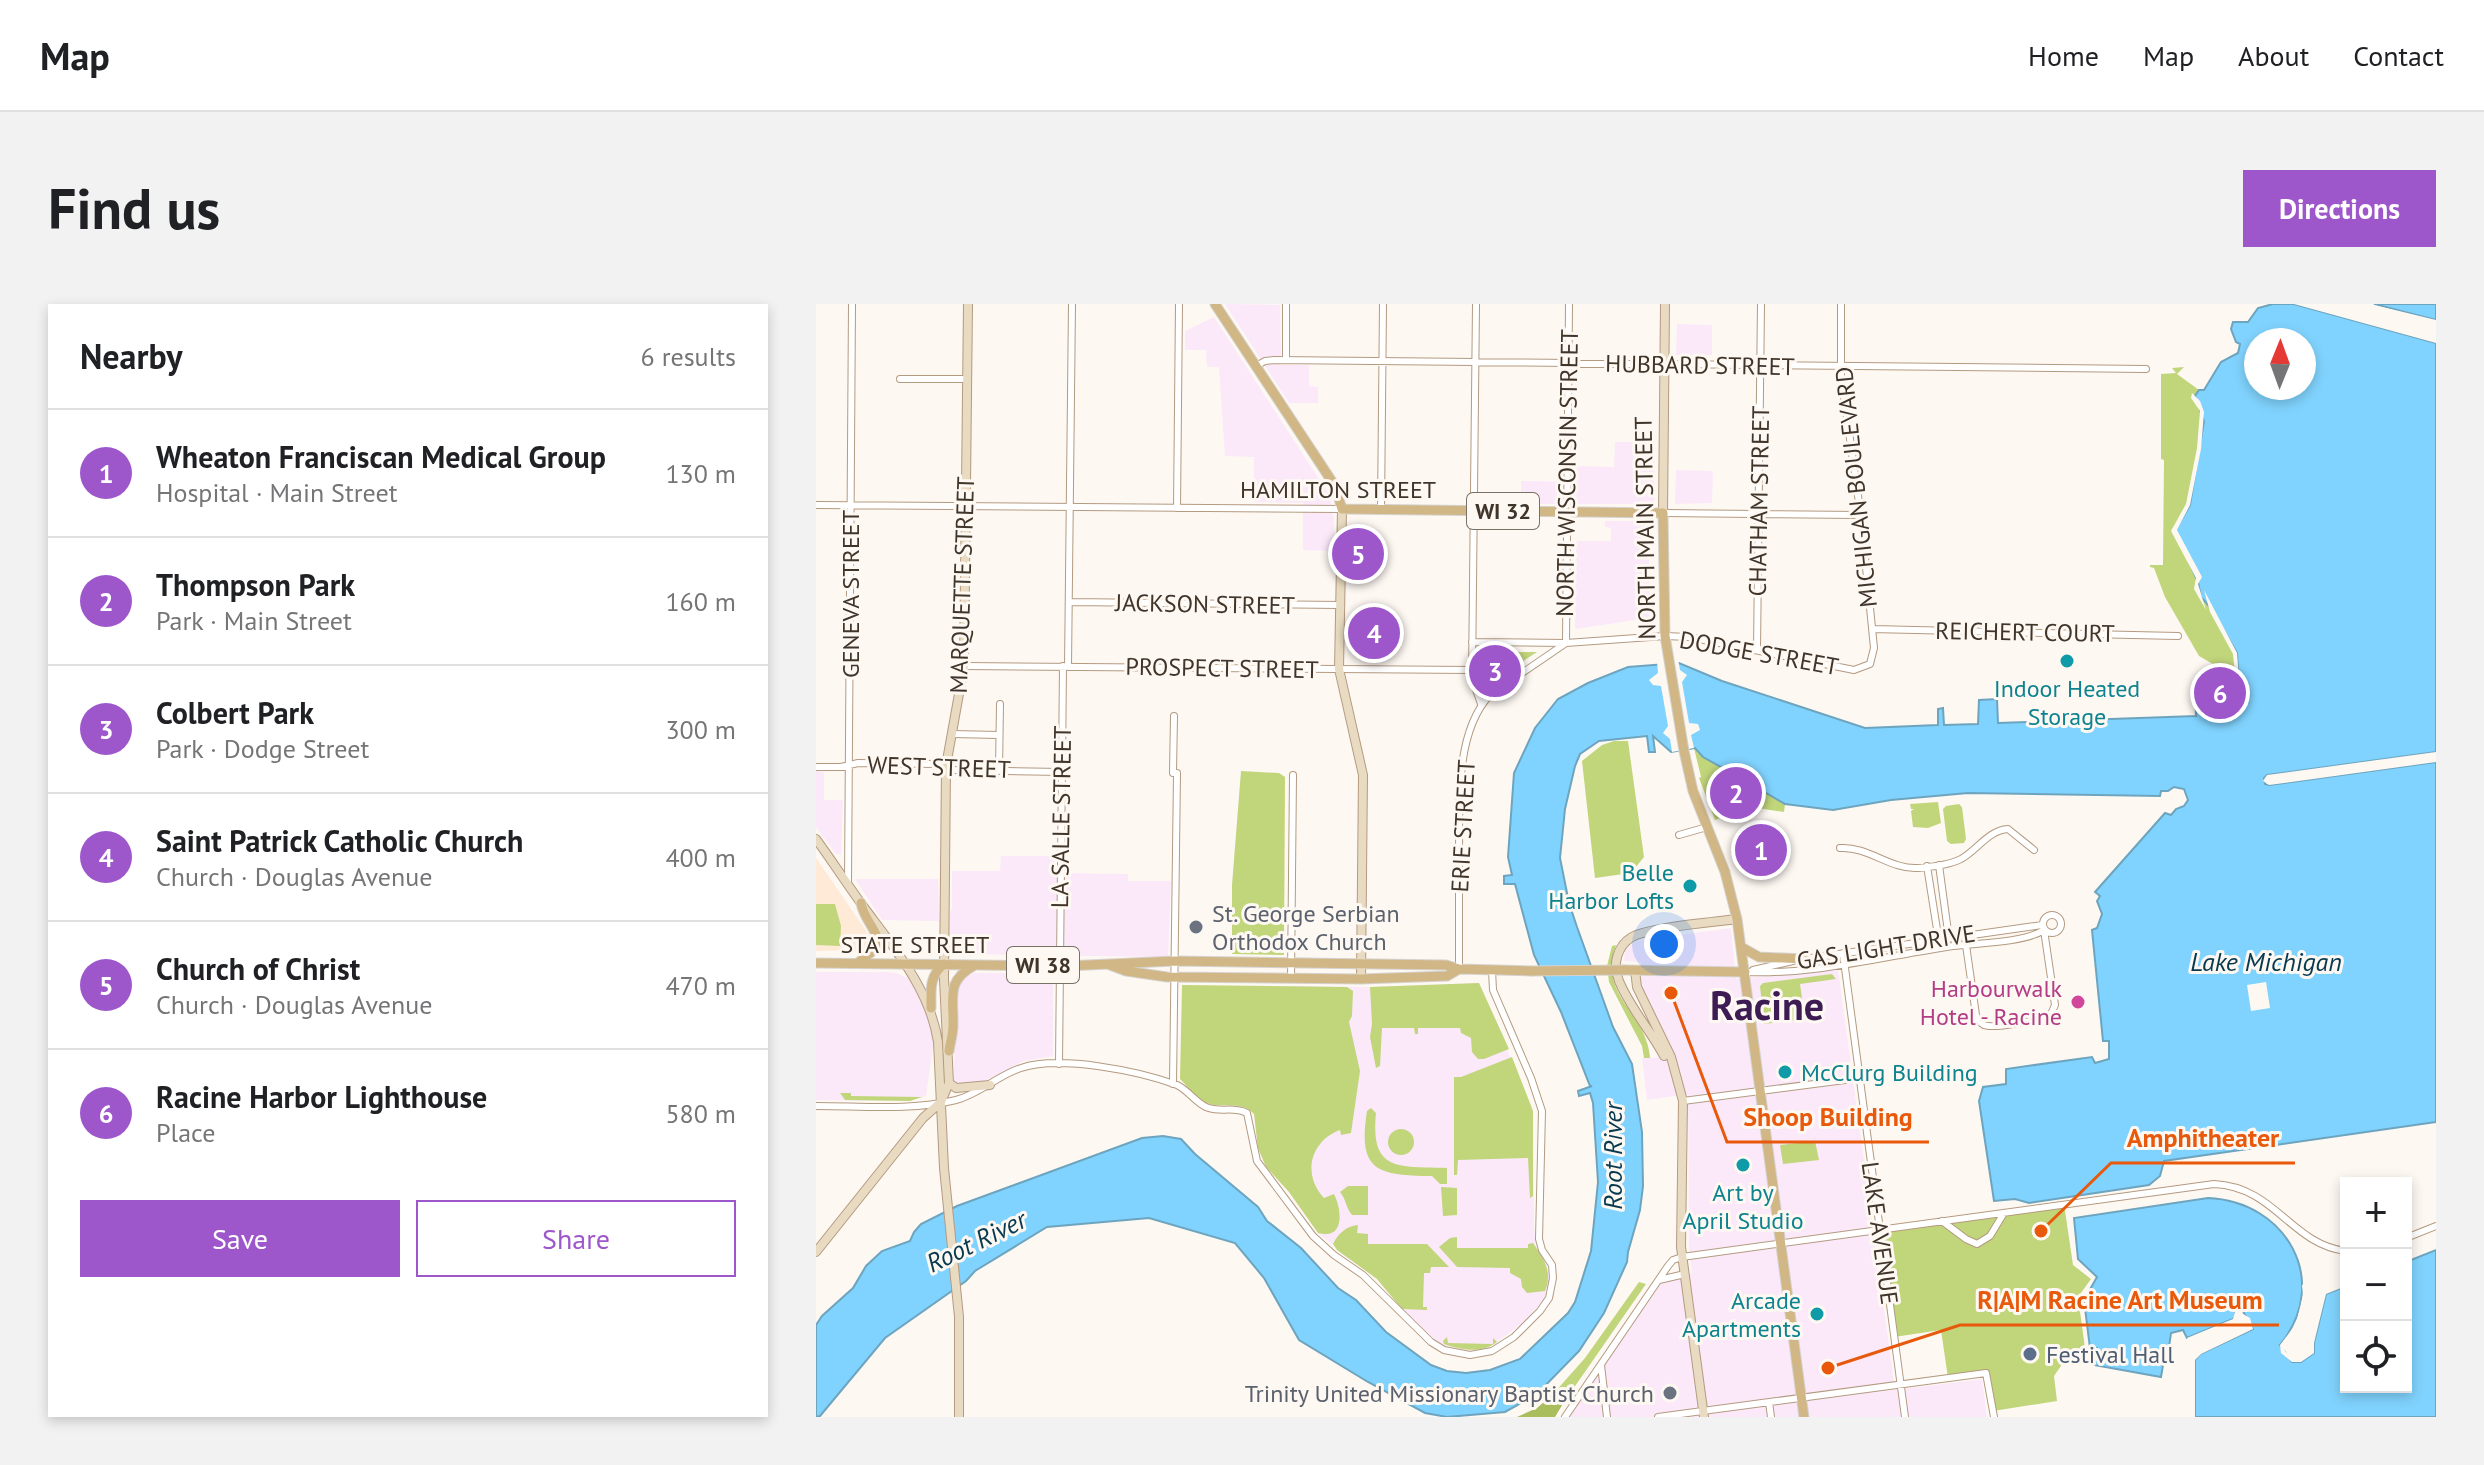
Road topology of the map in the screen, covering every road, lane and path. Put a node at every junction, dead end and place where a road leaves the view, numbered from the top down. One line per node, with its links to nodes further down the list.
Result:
1 (852, 304): 25 (street, GENEVA STREET)
2 (968, 304): 23 (street, MARQUETTE STREET)
3 (1072, 304): 27 (street, LA SALLE STREET)
4 (1179, 304): 28 (street)
5 (1215, 304): 18 (main road)
6 (1286, 304): 13 (street)
7 (1383, 304): 14 (street)
8 (1476, 304): 15 (street)
9 (1569, 304): 16 (street, NORTH WISCONSIN STREET)
10 (1665, 304): 17 (street, NORTH MAIN STREET)
11 (1761, 304): 19 (street, CHATHAM STREET)
12 (1841, 304): 20 (street, MICHIGAN BOULEVARD)
13 (1286, 360): 14 (street, HUBBARD STREET); 18 (street, HUBBARD STREET)
14 (1382, 361): 15 (street, HUBBARD STREET); 30 (street)
15 (1475, 363): 16 (street, HUBBARD STREET); 31 (street)
16 (1568, 364): 17 (street, HUBBARD STREET); 32 (street, NORTH WISCONSIN STREET)
17 (1665, 365): 19 (street, HUBBARD STREET); 33 (street, NORTH MAIN STREET)
18 (1256, 366): 29 (main road)
19 (1761, 366): 20 (street, HUBBARD STREET); 34 (street, CHATHAM STREET)
20 (1841, 366): 21 (street, HUBBARD STREET); 35 (street, MICHIGAN BOULEVARD)
21 (2146, 369)
22 (900, 379): 23 (street)
23 (967, 379): 26 (street, MARQUETTE STREET)
24 (816, 505): 25 (street, HAMILTON STREET)
25 (850, 505): 26 (street, HAMILTON STREET); 54 (street, GENEVA STREET)
26 (966, 506): 27 (street, HAMILTON STREET); 44 (street, MARQUETTE STREET)
27 (1070, 507): 28 (street, HAMILTON STREET); 36 (street, LA SALLE STREET)
28 (1177, 508): 29 (street, HAMILTON STREET)
29 (1342, 509): 30 (main road, HAMILTON STREET / WI 32); 37 (street)
30 (1381, 509): 31 (main road, HAMILTON STREET / WI 32)
31 (1474, 510): 32 (main road, HAMILTON STREET / WI 32); 41 (street)
32 (1567, 511): 33 (main road, HAMILTON STREET / WI 32); 42 (street, NORTH WISCONSIN STREET)
33 (1663, 513): 34 (street, HAMILTON STREET); 39 (main road, NORTH MAIN STREET)
34 (1759, 514): 35 (street, HAMILTON STREET); 43 (street, CHATHAM STREET)
35 (1860, 515): 38 (street, MICHIGAN BOULEVARD)
36 (1069, 602): 37 (street, JACKSON STREET); 45 (street, LA SALLE STREET)
37 (1340, 605): 47 (street)
38 (1872, 629): 40 (street, REICHERT COURT); 46 (street, MICHIGAN BOULEVARD)
39 (1665, 636): 42 (street, DODGE STREET); 43 (street, DODGE STREET); 60 (main road, NORTH MAIN STREET)
40 (2178, 636)
41 (1472, 642): 42 (street, DODGE STREET); 48 (street)
42 (1566, 643): 50 (street)
43 (1757, 650): 46 (street, DODGE STREET)
44 (964, 666): 45 (street, PROSPECT STREET); 52 (street, MARQUETTE STREET)
45 (1066, 666): 47 (street, PROSPECT STREET); 58 (street, LA SALLE STREET)
46 (1866, 667)
47 (1339, 669): 48 (street, PROSPECT STREET); 86 (street)
48 (1472, 670): 50 (street)
49 (1000, 704): 53 (street)
50 (1481, 704): 90 (street, ERIE STREET)
51 (1174, 716): 79 (street)
52 (952, 734): 53 (street); 55 (street, MARQUETTE STREET)
53 (999, 735): 57 (street)
54 (850, 765): 55 (street, WEST STREET); 56 (street, WEST STREET); 67 (street, GENEVA STREET)
55 (946, 766): 57 (street, WEST STREET); 83 (street, MARQUETTE STREET)
56 (816, 767)
57 (999, 770): 58 (street, WEST STREET)
58 (1062, 772): 89 (street, LA SALLE STREET)
59 (1293, 775): 85 (street)
60 (1707, 827): 61 (street); 69 (main road, NORTH MAIN STREET)
61 (1679, 835)
62 (816, 839): 67 (street, MARQUETTE STREET)
63 (1840, 848): 66 (street)
64 (2034, 850): 65 (street)
65 (1939, 865): 66 (street); 71 (street)
66 (1927, 866): 72 (street)
67 (848, 884): 68 (street, MARQUETTE STREET)
68 (861, 903): 81 (main road); 82 (street, MARQUETTE STREET)
69 (1737, 919): 74 (main road, NORTH MAIN STREET); 100 (street)
70 (2043, 928): 71 (street, GAS LIGHT DRIVE); 73 (street, GAS LIGHT DRIVE); 73 (street)
71 (1949, 936): 72 (street, GAS LIGHT DRIVE); 75 (street)
72 (1939, 938): 76 (street); 77 (street, GAS LIGHT DRIVE)
73 (1966, 945): 75 (street, GAS LIGHT DRIVE)
74 (1741, 947): 78 (main road); 93 (main road, NORTH MAIN STREET)
75 (1951, 947): 76 (street, GAS LIGHT DRIVE)
76 (1940, 948): 87 (street, GAS LIGHT DRIVE)
77 (1843, 953): 78 (street, GAS LIGHT DRIVE); 87 (street, LAKE AVENUE)
78 (1805, 959): 93 (street, GAS LIGHT DRIVE)
79 (1175, 961): 85 (main road, STATE STREET / WI 38); 88 (main road, STATE STREET / WI 38); 94 (street)
80 (816, 963): 81 (main road, STATE STREET / WI 38)
81 (858, 963): 82 (main road, STATE STREET / WI 38)
82 (904, 963): 83 (main road, STATE STREET / WI 38); 97 (street, MARQUETTE STREET)
83 (944, 964): 84 (main road, STATE STREET / WI 38); 97 (main road); 98 (street, MARQUETTE STREET)
84 (977, 964): 89 (main road, STATE STREET / WI 38); 98 (main road)
85 (1291, 964): 86 (main road, STATE STREET / WI 38); 95 (street)
86 (1361, 964): 90 (main road, STATE STREET / WI 38); 96 (street)
87 (1844, 964): 93 (street, GAS LIGHT DRIVE); 101 (street, LAKE AVENUE)
88 (1109, 965): 89 (main road, STATE STREET / WI 38); 94 (main road, STATE STREET / WI 38)
89 (1060, 966): 99 (street, LA SALLE STREET)
90 (1459, 969): 91 (main road, STATE STREET / WI 38); 96 (main road, STATE STREET / WI 38)
91 (1492, 970): 92 (main road, STATE STREET / WI 38, bridge); 103 (street)
92 (1630, 970): 93 (main road, STATE STREET / WI 38); 100 (street)
93 (1745, 972): 105 (main road, NORTH MAIN STREET)
94 (1175, 977): 95 (main road, STATE STREET / WI 38); 103 (street)
95 (1291, 978): 96 (main road, STATE STREET / WI 38)
96 (1361, 979)
97 (931, 1008): 107 (street, MARQUETTE STREET)
98 (949, 1051): 102 (street, MARQUETTE STREET)
99 (1059, 1064): 103 (street); 104 (street)
100 (1674, 1075): 106 (street)
101 (1860, 1078): 105 (street); 112 (street, LAKE AVENUE)
102 (949, 1083): 104 (street); 107 (street, MARQUETTE STREET)
103 (1173, 1084)
104 (990, 1085): 107 (street)
105 (1761, 1091): 106 (street); 114 (main road, NORTH MAIN STREET)
106 (1683, 1101): 117 (street)
107 (941, 1102): 108 (street); 116 (street); 125 (street, MARQUETTE STREET)
108 (816, 1106)
109 (2004, 1212): 110 (street); 110 (street); 115 (street)
110 (1942, 1221): 112 (street)
111 (2436, 1226): 113 (street)
112 (1879, 1230): 114 (street); 121 (street, LAKE AVENUE)
113 (2412, 1236)
114 (1781, 1245): 117 (street); 122 (main road, NORTH MAIN STREET)
115 (2340, 1250)
116 (816, 1252)
117 (1682, 1257): 118 (street); 119 (street)
118 (1685, 1274): 119 (street); 124 (street)
119 (1659, 1280): 120 (street)
120 (1601, 1365): 126 (street); 127 (street)
121 (1900, 1385): 122 (street); 131 (street, LAKE AVENUE); 132 (street)
122 (1802, 1398): 123 (street); 130 (main road, NORTH MAIN STREET)
123 (1769, 1402): 124 (street); 129 (street)
124 (1704, 1414): 128 (street)
125 (959, 1417)
126 (1565, 1417)
127 (1607, 1417)
128 (1658, 1417)
129 (1771, 1417)
130 (1804, 1417)
131 (1905, 1417)
132 (1994, 1417)

